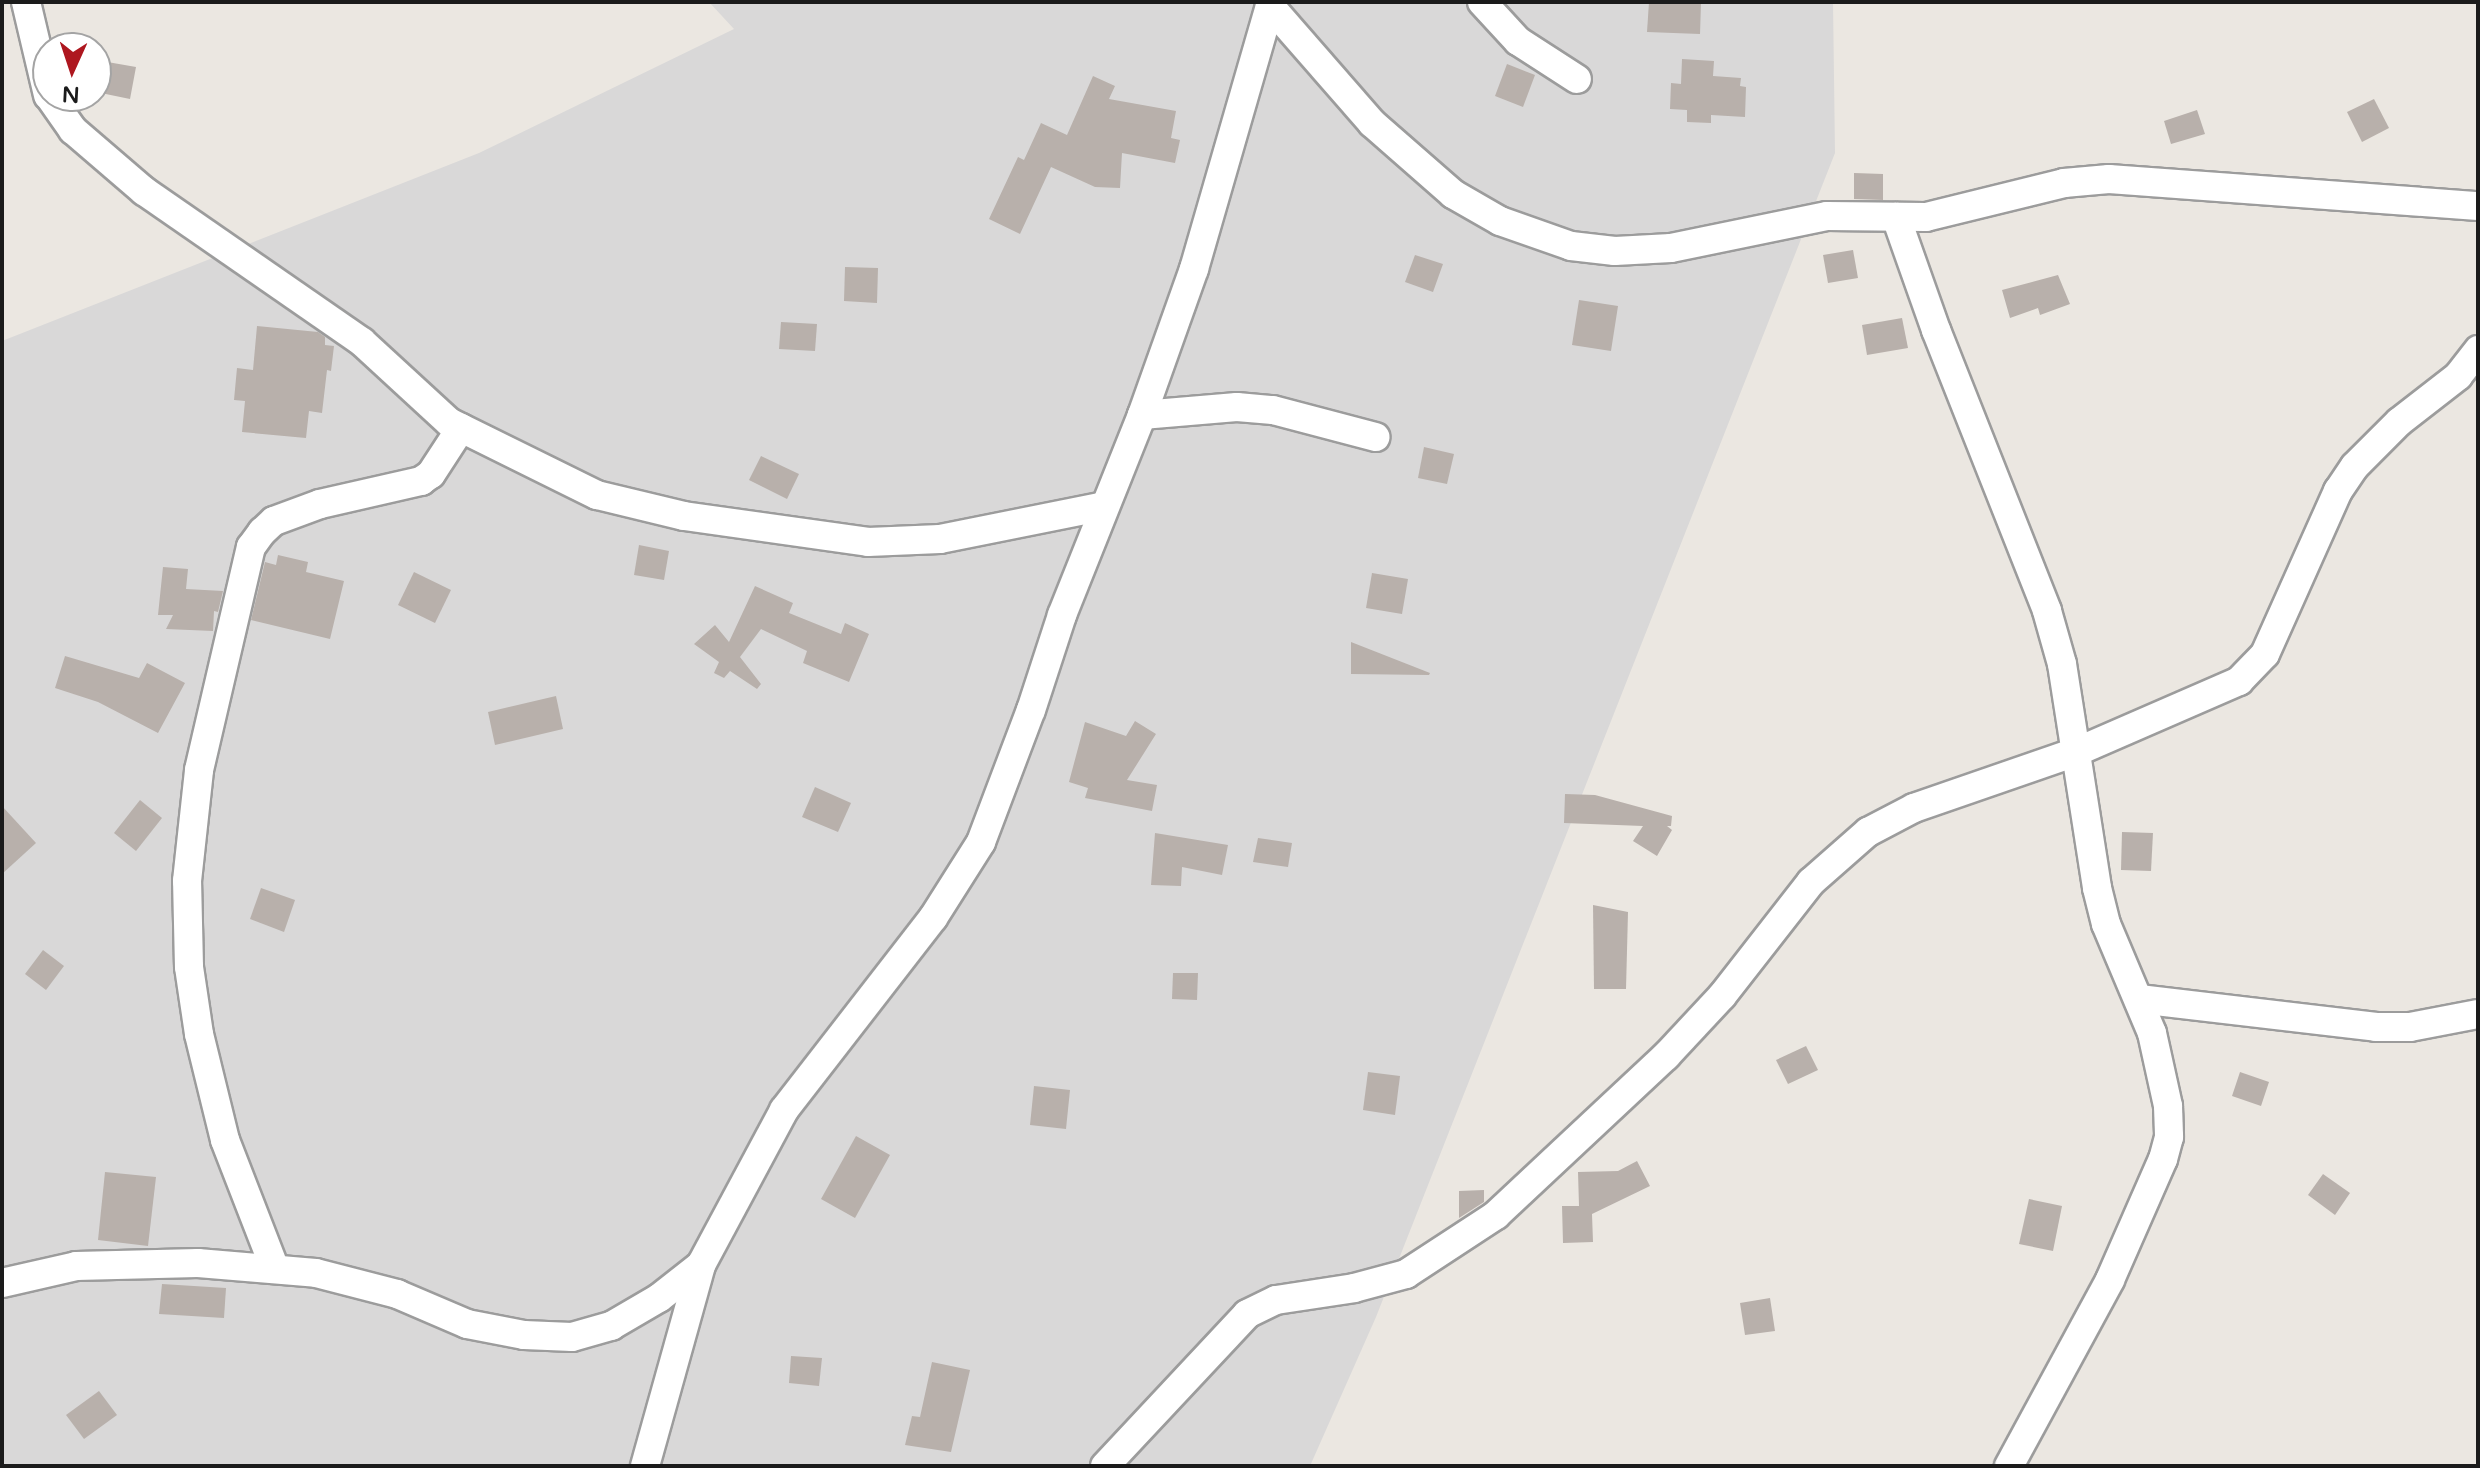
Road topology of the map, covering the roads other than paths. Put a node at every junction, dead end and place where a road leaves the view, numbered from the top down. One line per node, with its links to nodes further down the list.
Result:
1 (26, 2): 4 (street)
2 (1482, 2): 5 (street)
3 (1270, 4): 8 (street); 10 (street)
4 (33, 32)
5 (1577, 79)
6 (60, 112): 11 (street)
7 (2478, 206): 8 (street)
8 (1896, 217): 14 (street)
9 (2478, 350): 14 (street)
10 (1142, 415): 12 (street); 13 (street)
11 (461, 428): 13 (street); 18 (street)
12 (1375, 437)
13 (1105, 506): 17 (street)
14 (2076, 752): 15 (street); 21 (street)
15 (2139, 999): 16 (street); 22 (street)
16 (2478, 1014)
17 (701, 1265): 18 (street); 20 (street)
18 (275, 1269): 19 (street)
19 (2, 1283)
20 (645, 1466)
21 (1105, 1466)
22 (2009, 1466)

